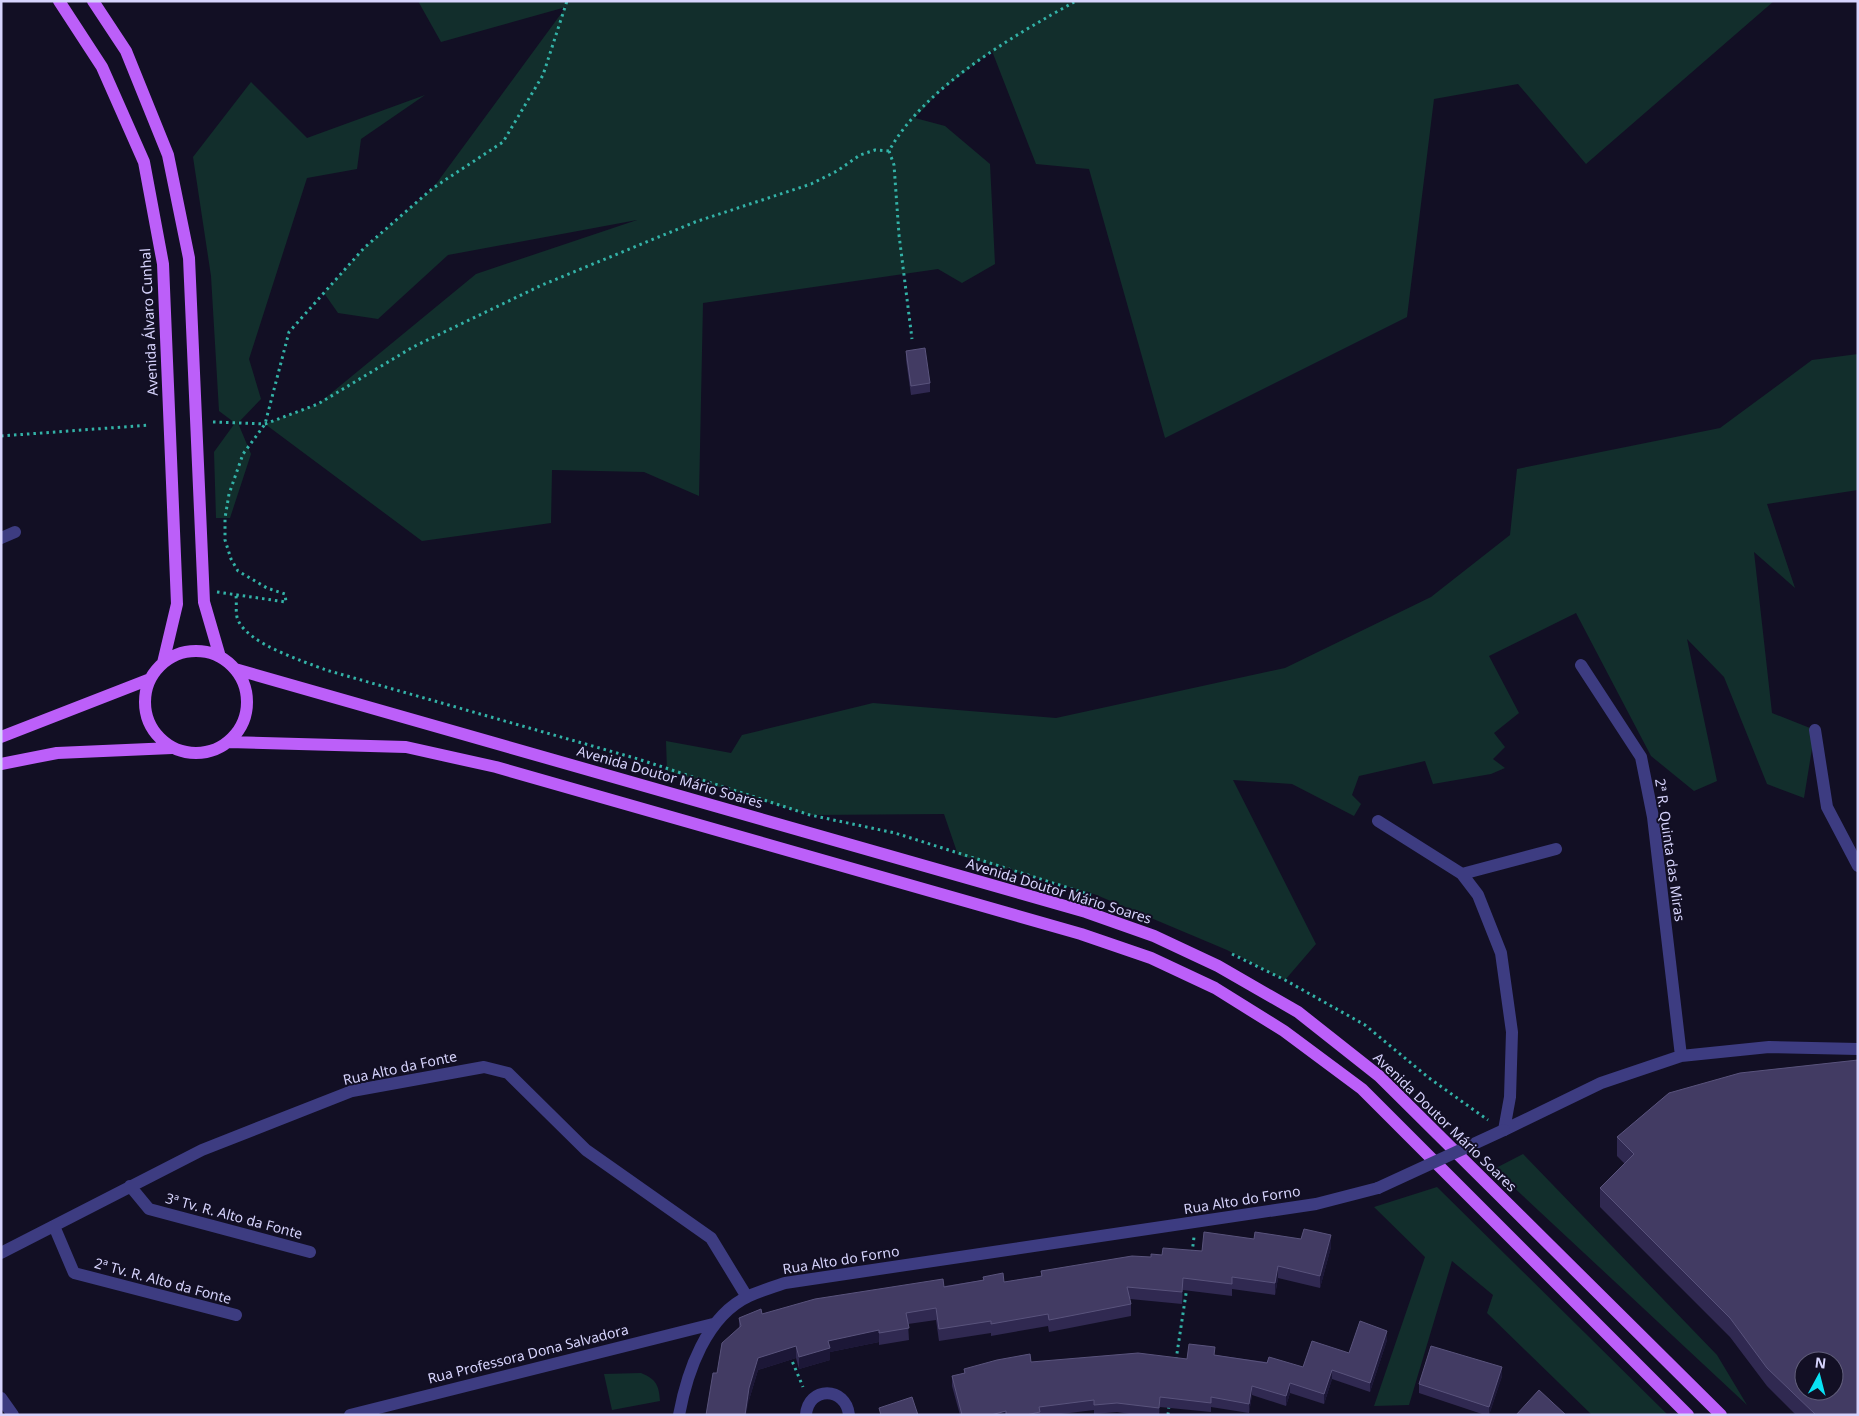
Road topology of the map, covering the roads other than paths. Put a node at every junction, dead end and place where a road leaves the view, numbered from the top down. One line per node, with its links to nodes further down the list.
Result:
1 (59, 1): 6 (main road, Avenida Álvaro Cunhal)
2 (92, 1): 5 (main road)
3 (15, 532): 4 (street)
4 (1, 538)
5 (220, 656): 6 (main road); 8 (main road)
6 (163, 663): 9 (main road)
7 (1581, 665): 20 (street, 2ª R. Quinta das Miras)
8 (236, 669): 12 (main road); 36 (main road, Avenida Doutor Mário Soares)
9 (150, 679): 11 (main road); 13 (main road)
10 (1815, 730): 17 (street)
11 (1, 737)
12 (229, 742): 13 (main road); 35 (main road)
13 (172, 748): 14 (main road)
14 (1, 764)
15 (1378, 821): 18 (street)
16 (1556, 849): 18 (street)
17 (1858, 866)
18 (1462, 874): 21 (street)
19 (1858, 1049): 20 (street, Rua Alto do Forno)
20 (1680, 1056): 21 (street, Rua Alto do Forno)
21 (1504, 1130): 26 (street, Rua Alto do Forno, bridge)
22 (130, 1186): 23 (street, Rua Alto da Fonte); 24 (street, 3ª Tv. R. Alto da Fonte); 26 (street, Rua Alto da Fonte)
23 (54, 1226): 25 (street, Rua Alto da Fonte); 27 (street, 2ª Tv. R. Alto da Fonte)
24 (310, 1252)
25 (1, 1253)
26 (747, 1297): 28 (street, Rua Alto do Forno)
27 (236, 1315)
28 (713, 1324): 31 (street, Rua Professora Dona Salvadora); 32 (street, Rua Alto do Forno)
29 (1, 1398): 30 (street)
30 (13, 1415)
31 (350, 1415)
32 (679, 1415)
33 (806, 1415): 34 (street)
34 (848, 1415)
35 (1688, 1415)
36 (1721, 1415)

